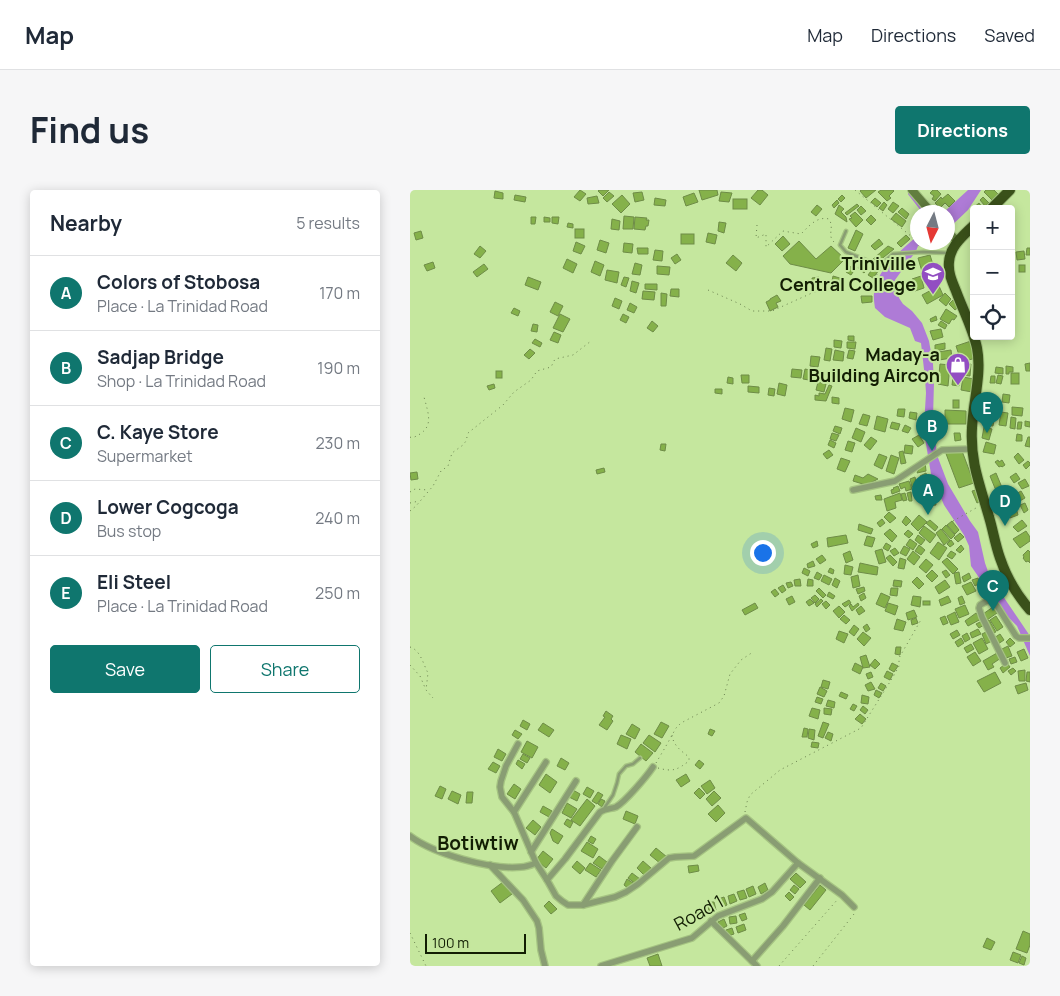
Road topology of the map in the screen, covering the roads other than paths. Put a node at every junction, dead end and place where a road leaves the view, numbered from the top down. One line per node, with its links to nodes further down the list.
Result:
1 (912, 190): 3 (street)
2 (1010, 190): 4 (highway)
3 (925, 205)
4 (995, 205)
5 (970, 230): 8 (highway)
6 (846, 231): 9 (lane)
7 (955, 239): 8 (street)
8 (958, 241): 9 (highway)
9 (950, 253): 10 (highway)
10 (971, 449): 11 (street); 12 (highway)
11 (853, 490)
12 (1030, 610)
13 (1030, 638): 14 (street)
14 (1005, 663)
15 (518, 744): 21 (street)
16 (640, 758): 20 (lane)
17 (546, 762): 21 (street)
18 (652, 767): 20 (street)
19 (576, 781): 24 (street)
20 (604, 809): 29 (street)
21 (514, 812): 24 (street)
22 (636, 827): 30 (street)
23 (410, 836): 27 (street)
24 (531, 852): 25 (street)
25 (536, 863): 27 (street); 29 (street)
26 (798, 863): 28 (street); 30 (street); 32 (street, Road 1)
27 (490, 865): 34 (street)
28 (820, 878): 31 (street); 33 (street)
29 (547, 880): 30 (street)
30 (583, 905)
31 (854, 907)
32 (711, 921): 33 (street); 35 (street, Road 1)
33 (752, 961): 36 (street)
34 (545, 966)
35 (602, 966)
36 (757, 966)

